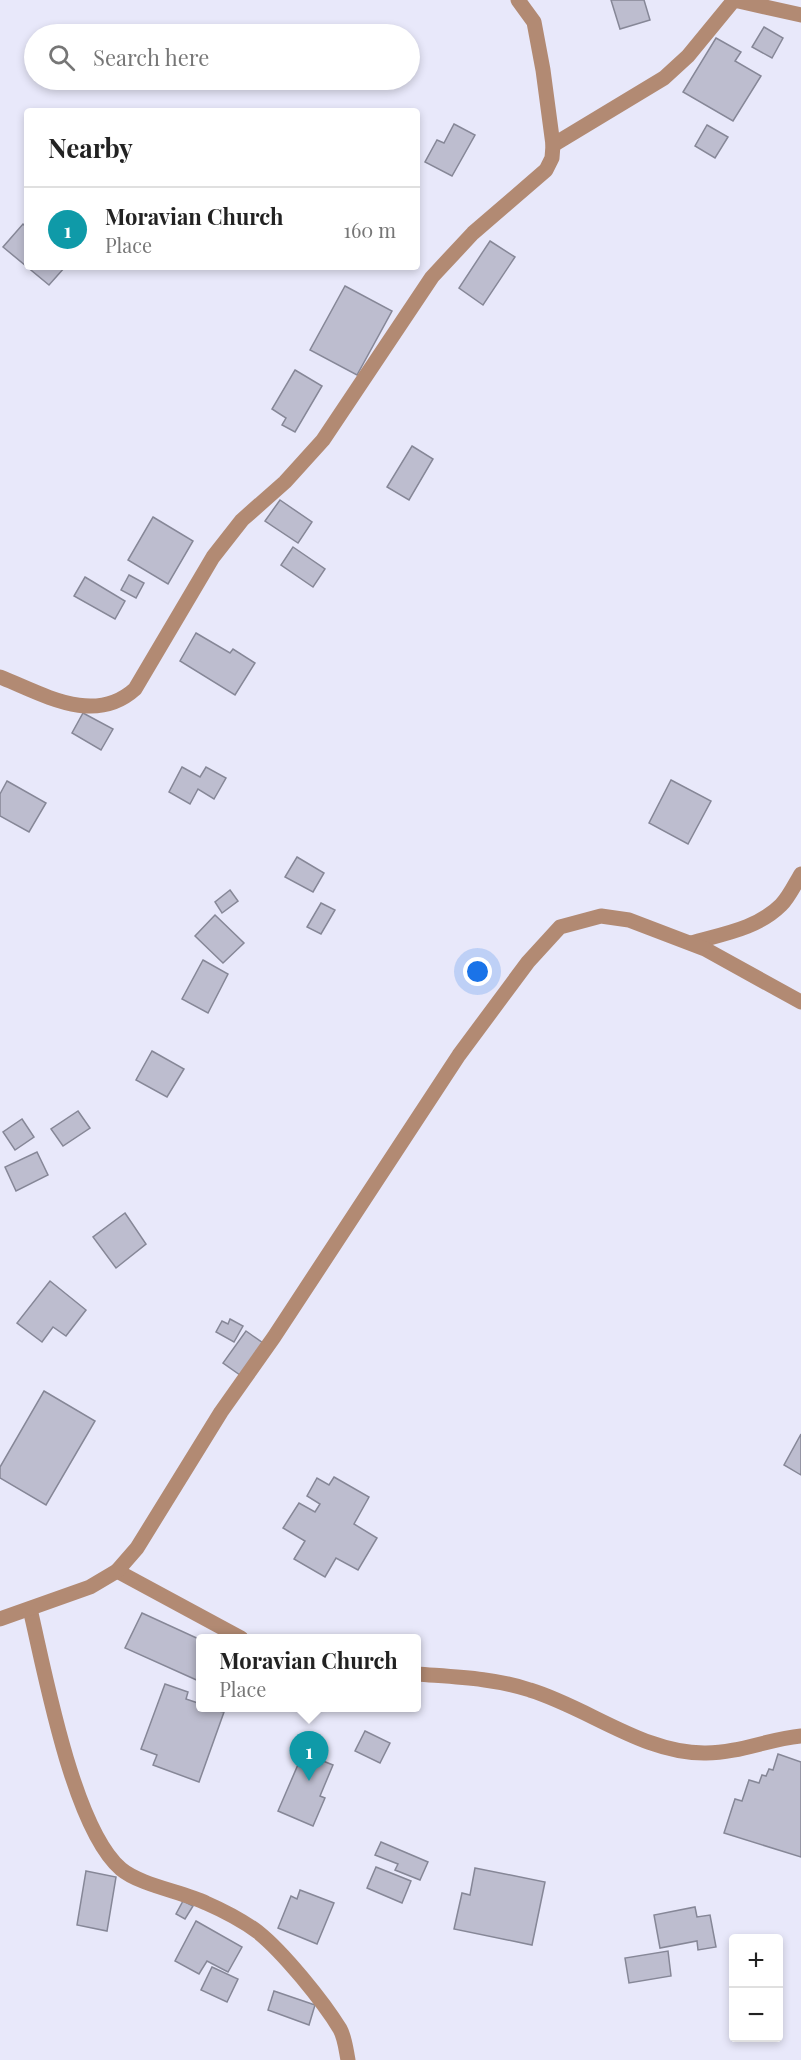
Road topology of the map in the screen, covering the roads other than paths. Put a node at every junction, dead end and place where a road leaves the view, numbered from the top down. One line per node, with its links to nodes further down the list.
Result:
1 (518, 0): 3 (street)
2 (801, 15): 3 (street)
3 (553, 145): 4 (street)
4 (0, 676)
5 (801, 873): 6 (street)
6 (691, 943): 7 (street); 8 (street)
7 (801, 1002)
8 (117, 1571): 9 (street); 11 (street)
9 (30, 1609): 10 (street); 14 (street)
10 (0, 1619)
11 (234, 1634)
12 (421, 1674): 13 (street)
13 (801, 1736)
14 (348, 2060)

